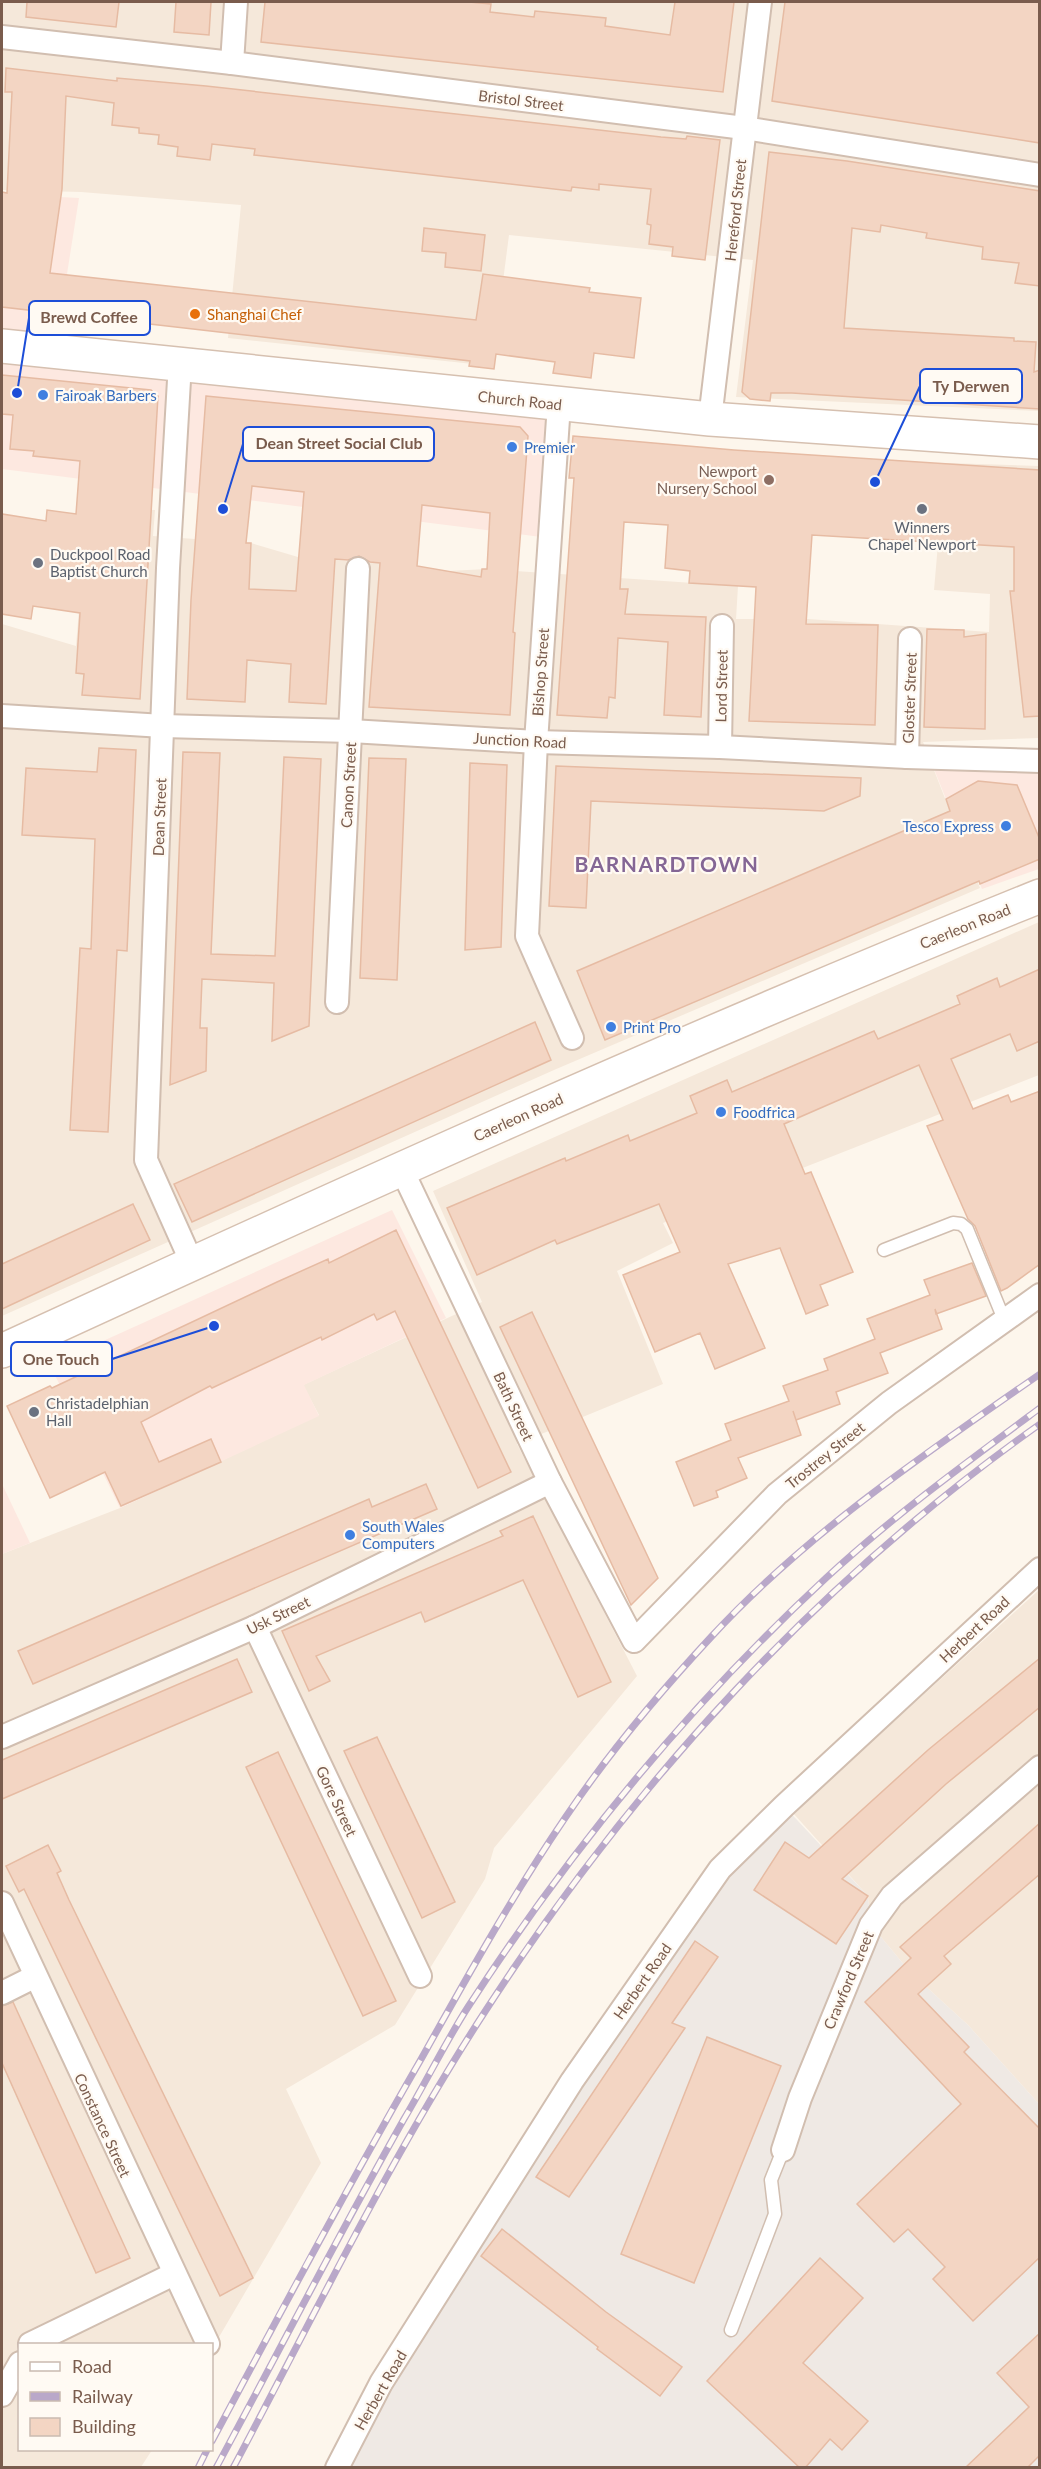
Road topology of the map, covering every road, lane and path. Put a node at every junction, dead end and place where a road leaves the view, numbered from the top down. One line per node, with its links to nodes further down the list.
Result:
1 (237, 2): 4 (street)
2 (760, 2): 5 (street, Hereford Street)
3 (2, 37): 4 (street, Bristol Street)
4 (232, 63): 5 (street, Bristol Street)
5 (744, 128): 6 (street, Bristol Street); 10 (street, Hereford Street)
6 (1040, 175)
7 (2, 345): 8 (main road, Church Road)
8 (180, 363): 9 (main road, Church Road); 16 (street, Dean Street)
9 (559, 404): 10 (main road, Church Road); 18 (street, Bishop Street)
10 (710, 420): 11 (main road, Church Road)
11 (1040, 442)
12 (358, 569): 17 (street, Canon Street)
13 (722, 626): 19 (street, Lord Street)
14 (910, 639): 20 (street, Gloster Street)
15 (2, 716): 16 (street, Junction Road)
16 (163, 726): 17 (street, Junction Road); 27 (street, Dean Street)
17 (351, 731): 18 (street, Junction Road); 23 (street, Canon Street)
18 (536, 742): 19 (street, Junction Road); 24 (street, Bishop Street)
19 (720, 747): 20 (street, Junction Road)
20 (907, 757): 21 (street, Junction Road)
21 (1040, 761)
22 (1040, 896): 25 (main road, Caerleon Road)
23 (337, 1002)
24 (572, 1038)
25 (401, 1168): 27 (main road, Caerleon Road); 31 (street, Bath Street)
26 (884, 1250): 29 (lane)
27 (192, 1263): 30 (main road, Caerleon Road)
28 (1040, 1295): 29 (street, Trostrey Street)
29 (1005, 1322): 34 (street, Trostrey Street)
30 (2, 1351)
31 (550, 1482): 33 (street, Usk Street); 34 (street, Bath Street)
32 (1040, 1569): 48 (street, Herbert Road)
33 (255, 1627): 35 (street, Usk Street); 38 (street, Gore Street)
34 (634, 1641)
35 (2, 1737)
36 (1040, 1767): 41 (street, Crawford Street)
37 (2, 1903): 39 (street, Constance Street)
38 (420, 1976)
39 (34, 1977): 40 (street); 42 (street, Constance Street)
40 (2, 1993)
41 (783, 2151): 43 (lane)
42 (174, 2274): 44 (street); 45 (street, Constance Street)
43 (731, 2330)
44 (32, 2343)
45 (207, 2343)
46 (18, 2367): 47 (street)
47 (2, 2395)
48 (337, 2468)

